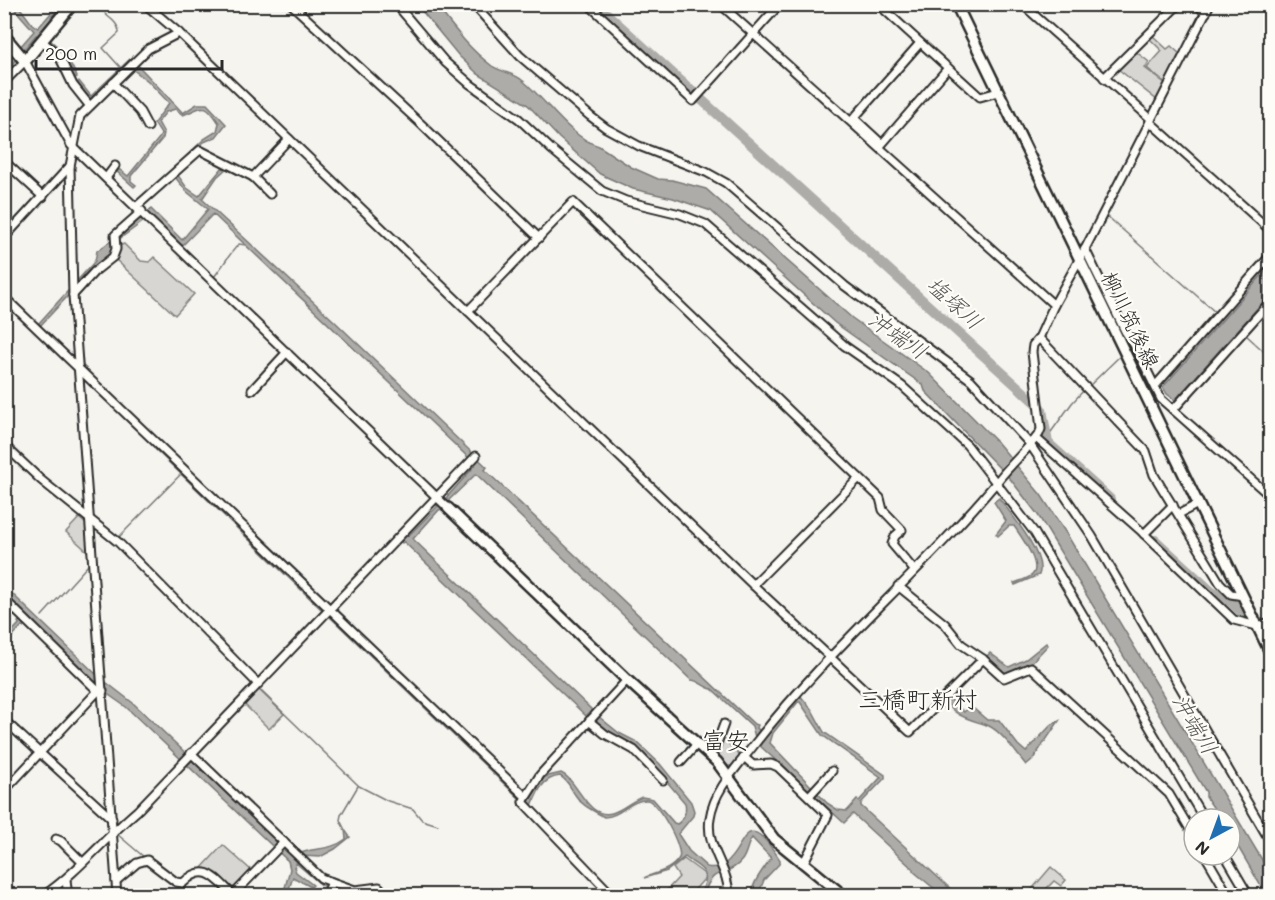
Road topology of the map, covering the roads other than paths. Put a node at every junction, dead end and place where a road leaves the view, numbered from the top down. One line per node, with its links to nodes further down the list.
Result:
1 (145, 4): 16 (street)
2 (291, 4): 42 (street)
3 (396, 4): 61 (street)
4 (473, 4): 58 (street)
5 (588, 4): 17 (street)
6 (720, 4): 17 (street)
7 (780, 4): 17 (street)
8 (878, 4): 20 (street)
9 (956, 4): 26 (main road, 柳川筑後線)
10 (1022, 4): 23 (street)
11 (1179, 4): 23 (street)
12 (1196, 4): 15 (street)
13 (1210, 4): 15 (street)
14 (71, 5): 19 (main road)
15 (1206, 13): 28 (street)
16 (179, 33): 25 (street); 30 (street)
17 (752, 35): 48 (street)
18 (4, 36): 21 (main road)
19 (43, 42): 21 (main road); 27 (street)
20 (920, 43): 22 (street); 22 (street)
21 (25, 61): 24 (street); 31 (street)
22 (948, 68): 26 (street)
23 (1104, 78): 28 (street)
24 (4, 82)
25 (114, 83): 27 (street); 29 (street)
26 (998, 92): 43 (main road, 柳川筑後線)
27 (89, 105): 31 (street)
28 (1150, 121): 40 (street); 43 (street)
29 (148, 127)
30 (289, 139): 35 (street); 49 (street)
31 (74, 148): 33 (street); 36 (street)
32 (4, 161): 38 (street)
33 (70, 166): 38 (street); 45 (street)
34 (115, 166): 36 (street)
35 (253, 177): 37 (street); 39 (street)
36 (106, 178): 39 (street)
37 (270, 194)
38 (43, 197): 41 (street)
39 (139, 209): 45 (street); 51 (street)
40 (1270, 230)
41 (4, 238)
42 (539, 238): 49 (street); 60 (street)
43 (1082, 253): 48 (street); 53 (street); 64 (main road, 柳川筑後線)
44 (1270, 256): 53 (street)
45 (73, 295): 52 (street)
46 (4, 297): 52 (street)
47 (1270, 302): 55 (street)
48 (1054, 305): 50 (street)
49 (468, 311): 71 (street)
50 (1039, 338): 56 (street); 65 (street)
51 (287, 352): 54 (street); 63 (street)
52 (78, 368): 68 (street); 75 (street)
53 (1156, 385): 55 (street)
54 (252, 390)
55 (1173, 410): 62 (street)
56 (1036, 438): 58 (street); 69 (street)
57 (4, 445): 68 (street)
58 (1030, 445): 61 (street); 103 (street)
59 (476, 456): 63 (street)
60 (859, 478): 70 (street); 71 (street)
61 (997, 481): 70 (street); 98 (street)
62 (1270, 496)
63 (438, 498): 66 (street); 75 (street)
64 (1198, 504): 67 (street); 73 (main road, 柳川筑後線)
65 (1173, 505): 67 (street); 69 (street)
66 (448, 508): 80 (main road)
67 (1179, 514): 73 (street)
68 (89, 520): 81 (street); 82 (street)
69 (1144, 534): 76 (street)
70 (914, 570): 72 (street)
71 (753, 585): 78 (street)
72 (898, 586): 78 (street); 79 (street)
73 (1243, 596): 76 (main road, 柳川筑後線)
74 (4, 599): 82 (street)
75 (329, 608): 81 (street); 96 (street)
76 (1266, 625): 77 (main road, 柳川筑後線)
77 (1270, 652)
78 (830, 658): 79 (street); 90 (street)
79 (983, 659): 99 (street)
80 (627, 680): 84 (street); 86 (main road)
81 (257, 683): 87 (street)
82 (101, 690): 88 (street); 100 (street)
83 (4, 720): 88 (street)
84 (590, 720): 94 (street); 96 (street)
85 (724, 724): 89 (street)
86 (697, 744): 89 (main road); 91 (street)
87 (191, 753): 101 (street); 104 (street)
88 (40, 754): 95 (street); 100 (street)
89 (708, 754): 93 (main road)
90 (744, 757): 93 (street); 97 (street)
91 (681, 762)
92 (832, 771): 97 (street)
93 (730, 777): 106 (main road); 118 (street)
94 (663, 780)
95 (4, 791)
96 (525, 796): 117 (street)
97 (809, 796): 106 (street)
98 (1197, 807)
99 (1182, 816)
100 (112, 819): 101 (street)
101 (112, 832): 105 (street); 110 (street)
102 (56, 839): 105 (street)
103 (1270, 841)
104 (284, 842): 110 (street); 111 (street)
105 (82, 862): 109 (street)
106 (803, 864): 119 (main road)
107 (1212, 867): 120 (street)
108 (1232, 867): 121 (street)
109 (66, 879): 112 (street); 113 (street)
110 (116, 881): 114 (street)
111 (332, 882): 115 (street); 116 (street)
112 (43, 896)
113 (71, 896)
114 (117, 896)
115 (326, 896)
116 (387, 896)
117 (613, 896)
118 (729, 896)
119 (844, 896)
120 (1229, 896)
121 (1249, 896)

